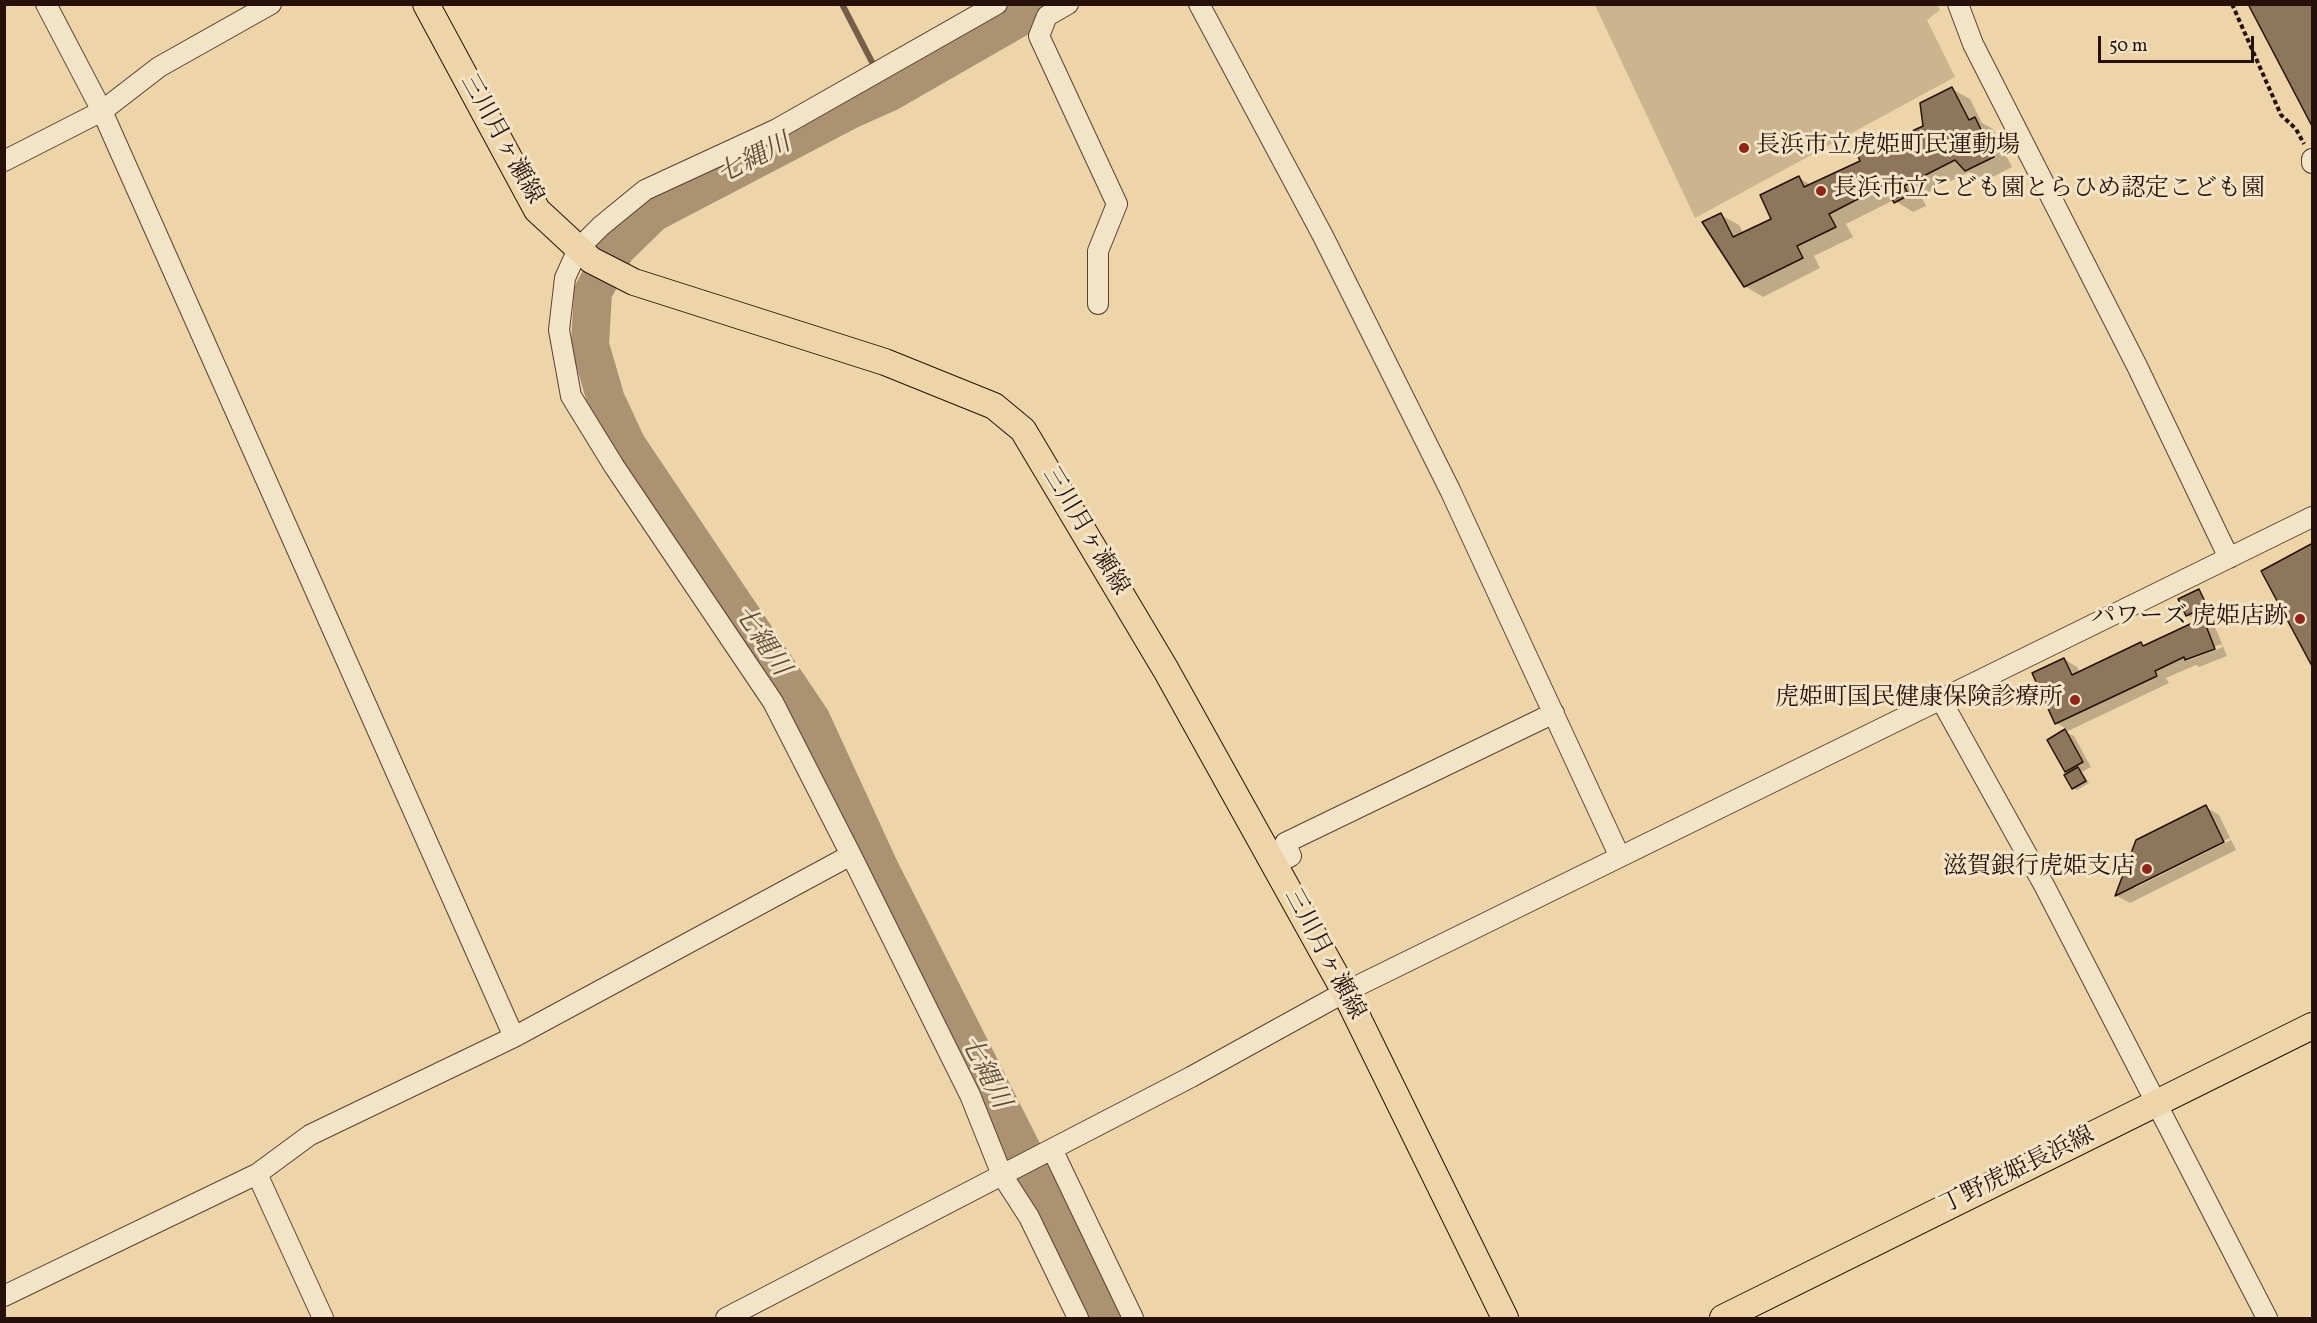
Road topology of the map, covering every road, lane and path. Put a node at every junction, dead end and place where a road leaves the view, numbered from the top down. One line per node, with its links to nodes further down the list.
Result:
1 (46, 4): 9 (street)
2 (271, 4): 9 (street)
3 (426, 4): 12 (main road, 三川月ヶ瀬線)
4 (997, 4): 12 (street)
5 (1068, 4): 13 (street)
6 (1199, 4): 17 (street)
7 (1958, 4): 15 (street)
8 (2232, 4): 11 (path)
9 (102, 111): 10 (street); 23 (street)
10 (4, 161)
11 (2312, 161)
12 (585, 254): 18 (street); 20 (main road, 三川月ヶ瀬線)
13 (1098, 304)
14 (2313, 517): 15 (street)
15 (2229, 558): 16 (street)
16 (1940, 698): 19 (street); 24 (street)
17 (1554, 713): 19 (street); 20 (street)
18 (851, 855): 23 (street); 27 (street)
19 (1620, 855): 21 (street)
20 (1274, 865): 21 (main road, 三川月ヶ瀬線)
21 (1345, 992): 25 (street); 33 (main road, 三川月ヶ瀬線)
22 (2313, 1026): 24 (main road, 丁野虎姫長浜線)
23 (514, 1037): 26 (street)
24 (2155, 1104): 34 (main road, 丁野虎姫長浜線); 35 (street)
25 (1052, 1149): 27 (street); 32 (street)
26 (257, 1174): 28 (street); 29 (street)
27 (1002, 1175): 30 (street); 31 (street)
28 (4, 1296)
29 (323, 1318)
30 (726, 1318)
31 (1078, 1318)
32 (1133, 1318)
33 (1505, 1318)
34 (1723, 1318)
35 (2267, 1318)

